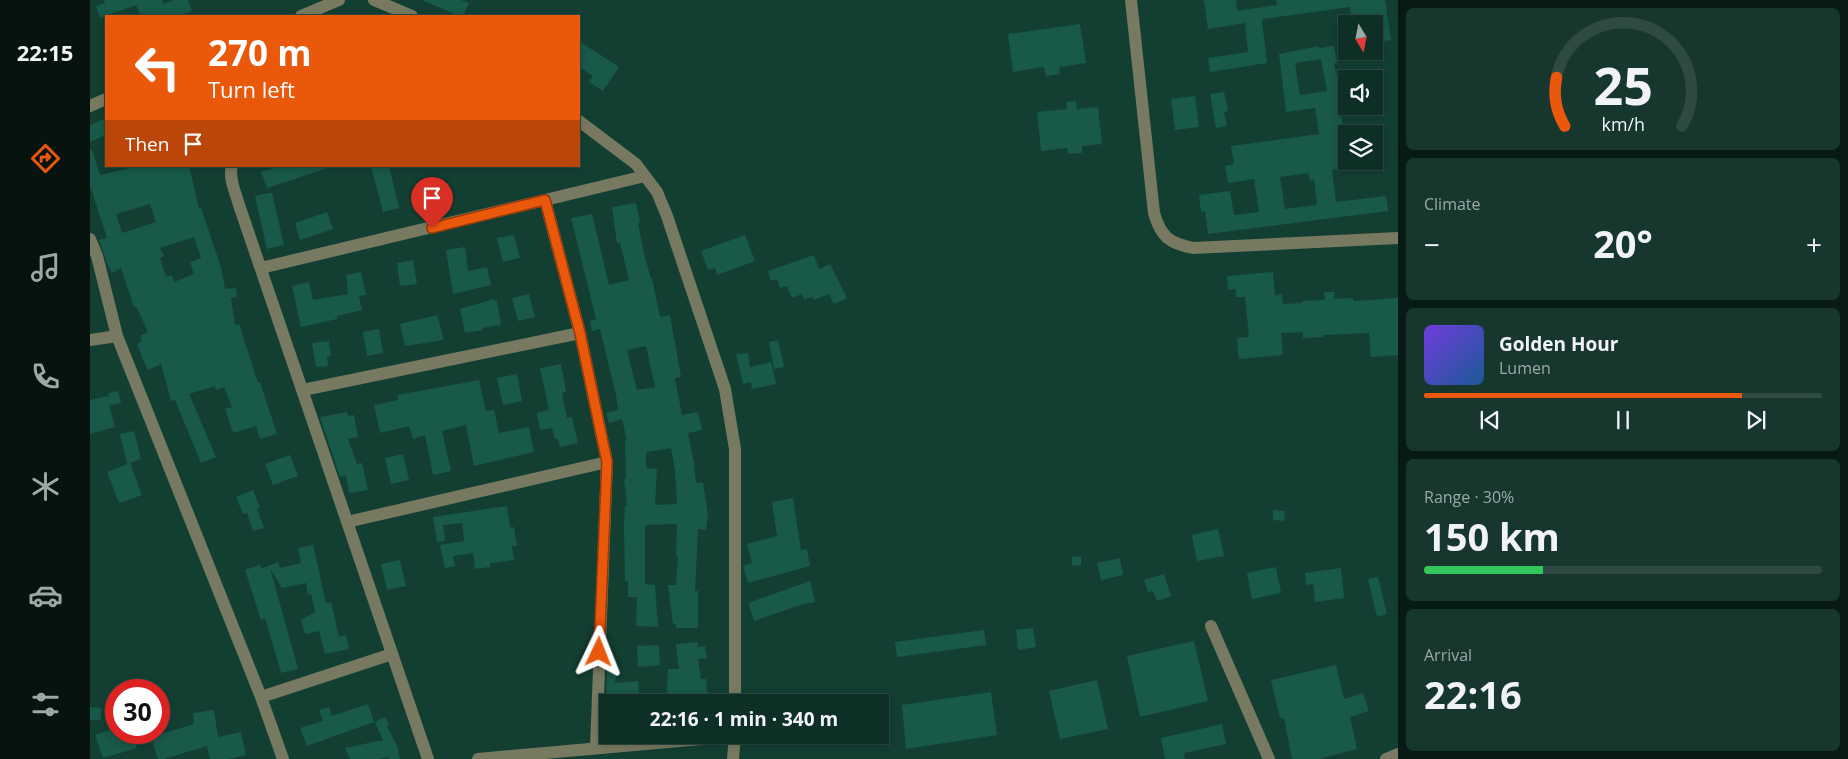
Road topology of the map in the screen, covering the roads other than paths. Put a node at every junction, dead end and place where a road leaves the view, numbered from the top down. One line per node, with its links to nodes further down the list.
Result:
1 (339, 0): 4 (street)
2 (374, 0): 5 (street)
3 (1131, 0): 12 (street)
4 (302, 15)
5 (410, 15)
6 (105, 99): 7 (street)
7 (90, 106)
8 (580, 122): 10 (street)
9 (231, 167): 15 (street)
10 (645, 176): 11 (street); 24 (street)
11 (545, 200): 15 (street); 16 (street)
12 (1398, 238)
13 (90, 239): 14 (street)
14 (94, 257): 17 (street)
15 (261, 268): 19 (street)
16 (580, 333): 19 (street); 20 (street)
17 (117, 336): 18 (street); 25 (street)
18 (90, 340)
19 (302, 390): 21 (street)
20 (607, 462): 21 (street); 28 (street)
21 (347, 522): 23 (street)
22 (1211, 626): 34 (street)
23 (392, 654): 25 (street); 31 (street)
24 (735, 694)
25 (261, 697): 30 (street)
26 (631, 744): 28 (street)
27 (734, 744): 33 (street)
28 (596, 747): 32 (street)
29 (1398, 754): 35 (street)
30 (284, 759)
31 (428, 759)
32 (478, 759)
33 (733, 759)
34 (1269, 759)
35 (1386, 759)

